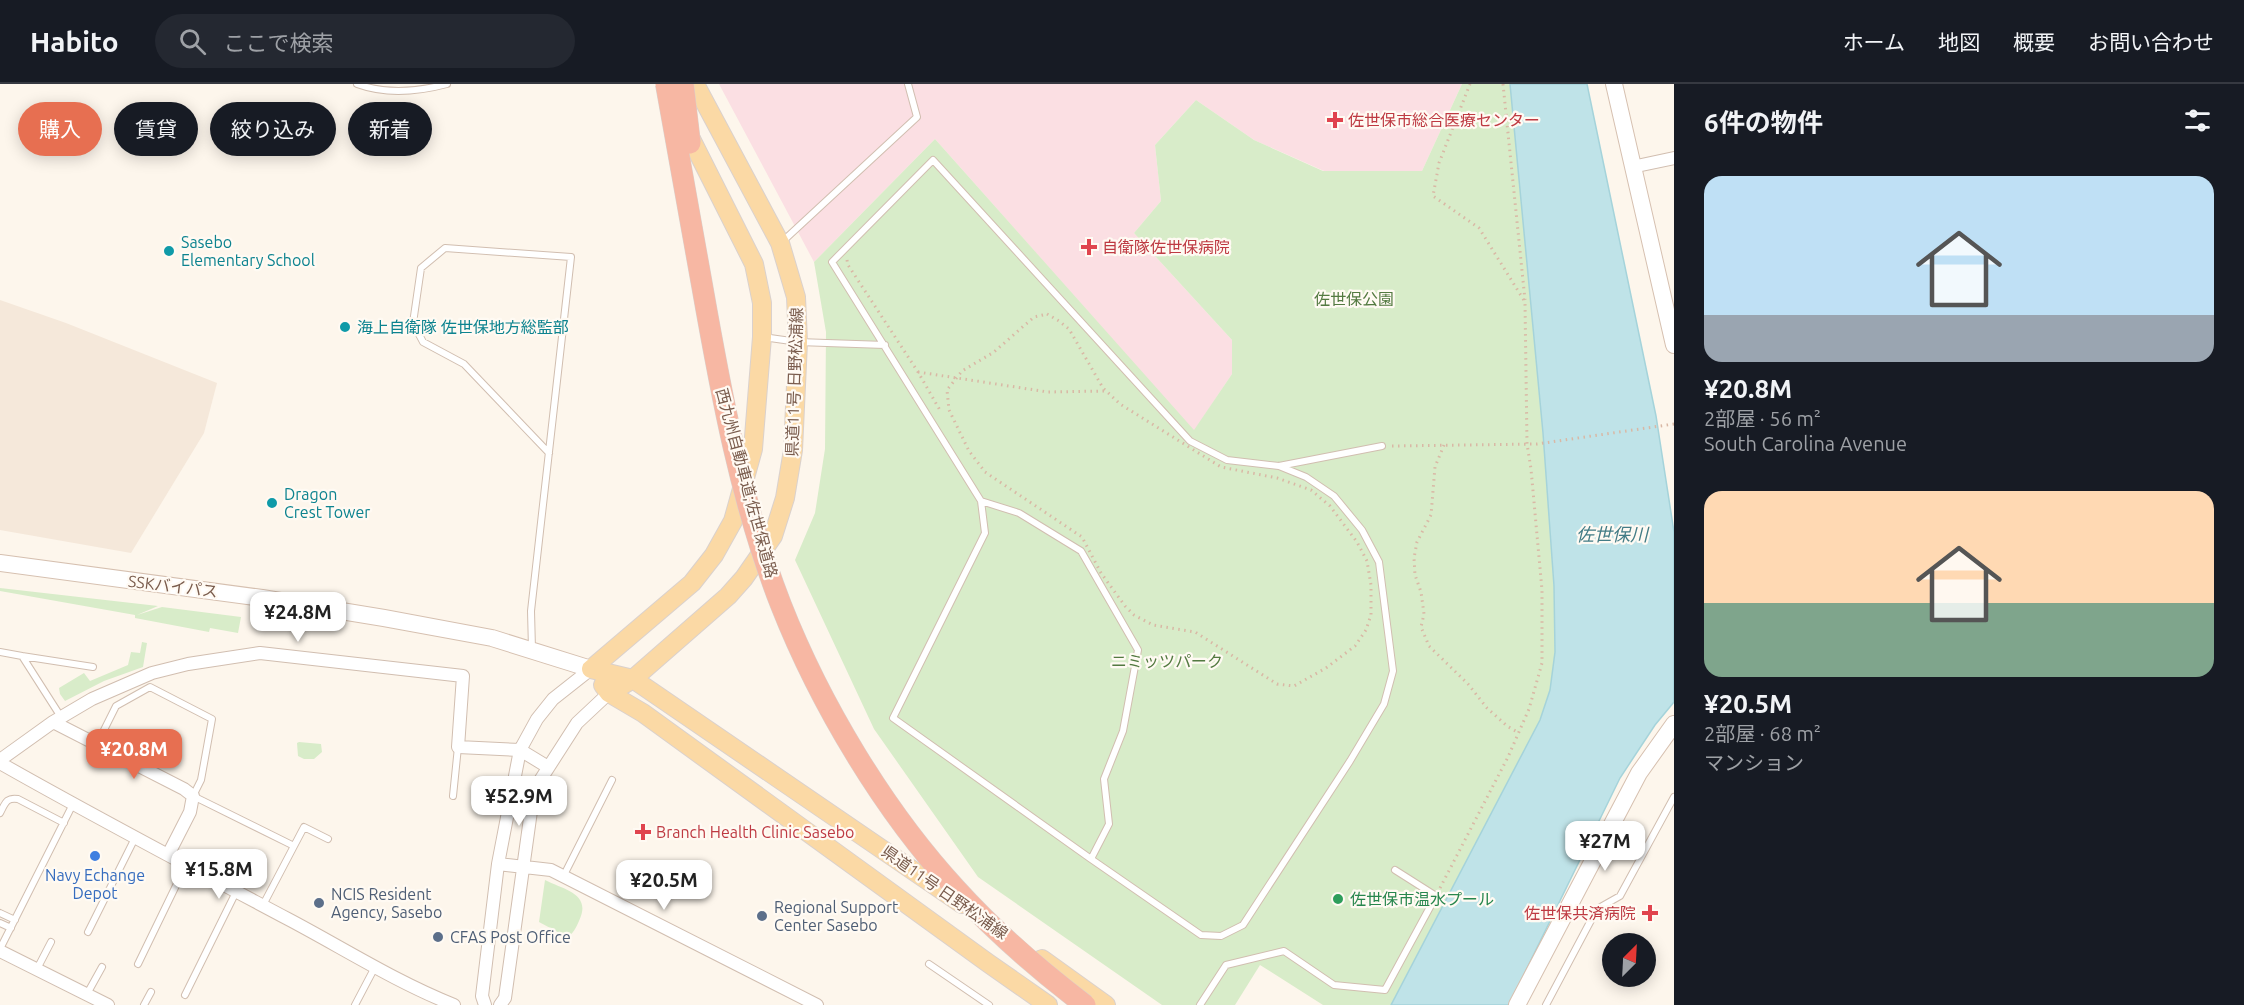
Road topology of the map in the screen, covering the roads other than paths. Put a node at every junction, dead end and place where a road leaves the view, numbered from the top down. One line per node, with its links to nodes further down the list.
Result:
1 (357, 84): 9 (lane)
2 (447, 84): 9 (lane)
3 (664, 84): 14 (highway, 西九州自動車道;佐世保道路, bridge); 15 (main road, 県道11号 日野松浦線)
4 (683, 84): 10 (highway, 西九州自動車道;佐世保道路, bridge)
5 (688, 84): 10 (highway, bridge)
6 (695, 84): 13 (main road, 県道11号 日野松浦線)
7 (908, 84): 13 (lane)
8 (1614, 84): 12 (street)
9 (423, 87)
10 (691, 147): 14 (highway, 西九州自動車道;佐世保道路, bridge)
11 (1674, 158): 12 (street)
12 (1632, 167): 18 (street)
13 (780, 243): 16 (main road, 県道11号 日野松浦線)
14 (702, 285): 83 (highway, 西九州自動車道;佐世保道路, bridge)
15 (762, 337): 16 (lane); 28 (main road, 県道11号 日野松浦線)
16 (798, 342): 17 (lane); 29 (main road, 県道11号 日野松浦線)
17 (885, 345): 21 (lane); 22 (lane)
18 (1674, 345)
19 (1382, 446): 21 (lane)
20 (549, 453): 20 (lane); 24 (lane)
21 (1279, 466): 51 (lane)
22 (981, 501): 51 (lane); 51 (lane)
23 (0, 563): 24 (street, SSKバイパス)
24 (532, 650): 28 (street, SSKバイパス)
25 (0, 652): 26 (lane)
26 (22, 656): 27 (lane); 33 (lane)
27 (93, 667)
28 (591, 669): 29 (main road, 県道11号 日野松浦線); 31 (main road, 県道11号 日野松浦線); 37 (street)
29 (633, 679): 31 (main road, 県道11号 日野松浦線); 84 (main road, 県道11号 日野松浦線)
30 (109, 692): 32 (lane); 33 (street); 36 (street)
31 (609, 693): 39 (street); 82 (main road, 県道11号 日野松浦線)
32 (116, 706): 35 (lane); 41 (lane)
33 (57, 719): 35 (street); 38 (street)
34 (1674, 724): 86 (street)
35 (98, 744): 41 (street)
36 (458, 747): 37 (street); 42 (lane)
37 (520, 750): 39 (street); 52 (street)
38 (0, 761): 44 (street)
39 (548, 767): 54 (street)
40 (612, 780): 56 (lane)
41 (193, 796): 49 (lane); 50 (street)
42 (453, 796)
43 (1674, 798): 87 (lane)
44 (73, 804): 46 (lane); 47 (street)
45 (0, 813): 46 (lane)
46 (64, 823): 60 (lane)
47 (136, 838): 50 (street); 63 (lane)
48 (328, 840): 49 (lane)
49 (294, 846): 58 (lane)
50 (168, 855): 53 (street)
51 (1091, 859)
52 (498, 864): 54 (street); 78 (street)
53 (186, 865): 57 (street); 66 (lane)
54 (522, 866): 56 (street); 79 (street)
55 (1395, 870): 85 (lane)
56 (563, 877): 80 (street)
57 (236, 891): 58 (street); 73 (lane)
58 (263, 906): 68 (street)
59 (0, 913): 60 (lane)
60 (15, 920): 62 (lane)
61 (0, 923): 62 (lane)
62 (11, 928): 65 (lane)
63 (88, 932)
64 (51, 942): 70 (lane)
65 (0, 950): 70 (street)
66 (138, 964)
67 (929, 964): 81 (lane)
68 (375, 966): 76 (lane); 77 (street)
69 (102, 967): 72 (lane)
70 (37, 970): 72 (street)
71 (151, 992): 75 (lane)
72 (87, 995): 74 (street)
73 (185, 995)
74 (108, 1005)
75 (144, 1005)
76 (355, 1005)
77 (454, 1005)
78 (485, 1005)
79 (500, 1005)
80 (817, 1005)
81 (989, 1005)
82 (1048, 1005)
83 (1084, 1005)
84 (1106, 1005)
85 (1200, 1005)
86 (1516, 1005)
87 (1546, 1005)

